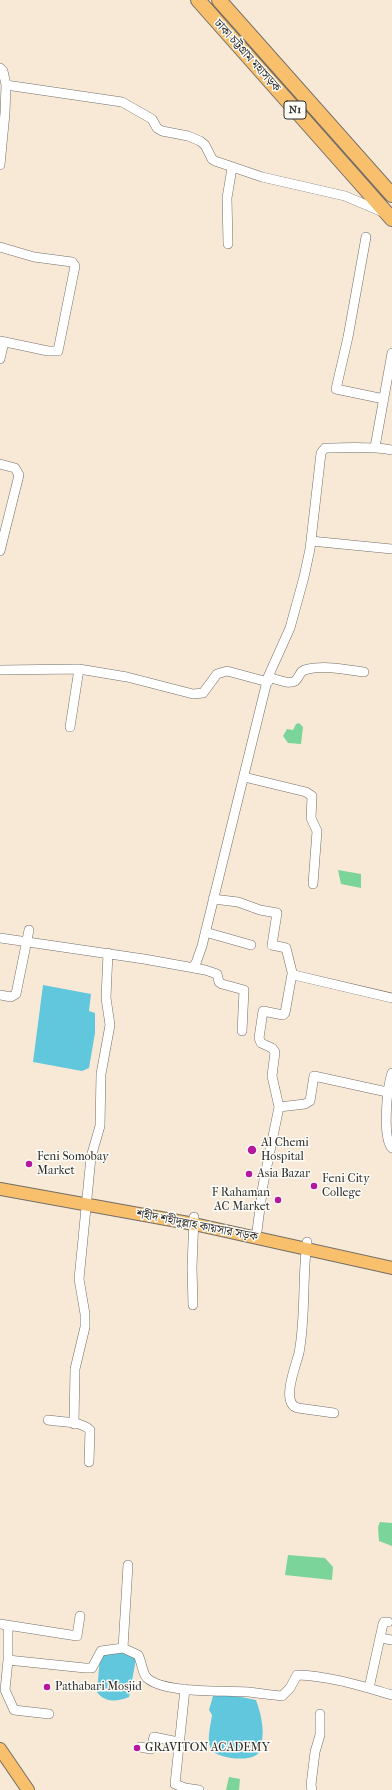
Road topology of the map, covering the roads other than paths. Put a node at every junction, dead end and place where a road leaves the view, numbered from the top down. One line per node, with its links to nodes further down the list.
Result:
1 (198, 0): 8 (highway, ঢাকা-চট্টগ্রাম মহাসড়ক / N1)
2 (219, 0): 7 (highway, ঢাকা-চট্টগ্রাম মহাসড়ক / N1)
3 (0, 68): 4 (street)
4 (6, 85): 5 (street); 6 (street)
5 (0, 164)
6 (232, 168): 8 (street); 10 (street)
7 (392, 195)
8 (390, 217)
9 (366, 236): 15 (street)
10 (228, 244)
11 (0, 247): 12 (street)
12 (2, 341): 14 (street)
13 (392, 354): 15 (street)
14 (0, 359)
15 (384, 400): 16 (street)
16 (375, 447): 17 (street); 19 (street)
17 (392, 450)
18 (0, 464): 21 (street)
19 (311, 541): 20 (street); 25 (street)
20 (392, 549)
21 (0, 551)
22 (79, 669): 23 (street); 25 (street); 26 (street)
23 (0, 670)
24 (364, 672): 25 (street)
25 (268, 680): 27 (street)
26 (70, 726)
27 (244, 777): 28 (street); 29 (street)
28 (313, 884)
29 (213, 899): 31 (street); 37 (street)
30 (29, 930): 33 (street)
31 (205, 932): 34 (street); 36 (street)
32 (0, 938): 33 (street)
33 (27, 943): 35 (street); 38 (street)
34 (251, 945)
35 (108, 953): 36 (street); 47 (street)
36 (193, 967): 40 (street)
37 (292, 974): 39 (street); 43 (street)
38 (0, 995)
39 (392, 998)
40 (242, 1031)
41 (392, 1073): 42 (street)
42 (388, 1092): 43 (street); 44 (street)
43 (279, 1107): 49 (street)
44 (392, 1148)
45 (0, 1181): 47 (main road, শহীদ শহীদুল্লাহ কায়সার সড়ক)
46 (0, 1189): 47 (main road, শহীদ শহীদুল্লাহ কায়সার সড়ক)
47 (87, 1201): 48 (main road, শহীদ শহীদুল্লাহ কায়সার সড়ক); 56 (street)
48 (194, 1221): 49 (main road, শহীদ শহীদুল্লাহ কায়সার সড়ক); 50 (main road, শহীদ শহীদুল্লাহ কায়সার সড়ক); 53 (street)
49 (257, 1231): 50 (main road, শহীদ শহীদুল্লাহ কায়সার সড়ক)
50 (306, 1246): 51 (main road, শহীদ শহীদুল্লাহ কায়সার সড়ক); 52 (main road, শহীদ শহীদুল্লাহ কায়সার সড়ক); 54 (street)
51 (392, 1260)
52 (392, 1268)
53 (193, 1306)
54 (334, 1413)
55 (48, 1420): 56 (street)
56 (74, 1424): 57 (street)
57 (89, 1462)
58 (128, 1565): 64 (street)
59 (80, 1616): 61 (street)
60 (388, 1622): 62 (street)
61 (4, 1625): 65 (street)
62 (380, 1638): 63 (street); 66 (street)
63 (392, 1640)
64 (123, 1648): 65 (street); 67 (street)
65 (8, 1660): 68 (street)
66 (370, 1688): 67 (street); 69 (street)
67 (185, 1689): 72 (street)
68 (2, 1690): 70 (street)
69 (392, 1695)
70 (49, 1714)
71 (320, 1714): 79 (street)
72 (178, 1742): 73 (street); 78 (street)
73 (140, 1747)
74 (0, 1749): 77 (main road)
75 (0, 1761): 76 (main road)
76 (20, 1790)
77 (28, 1790)
78 (199, 1790)
79 (312, 1790)

